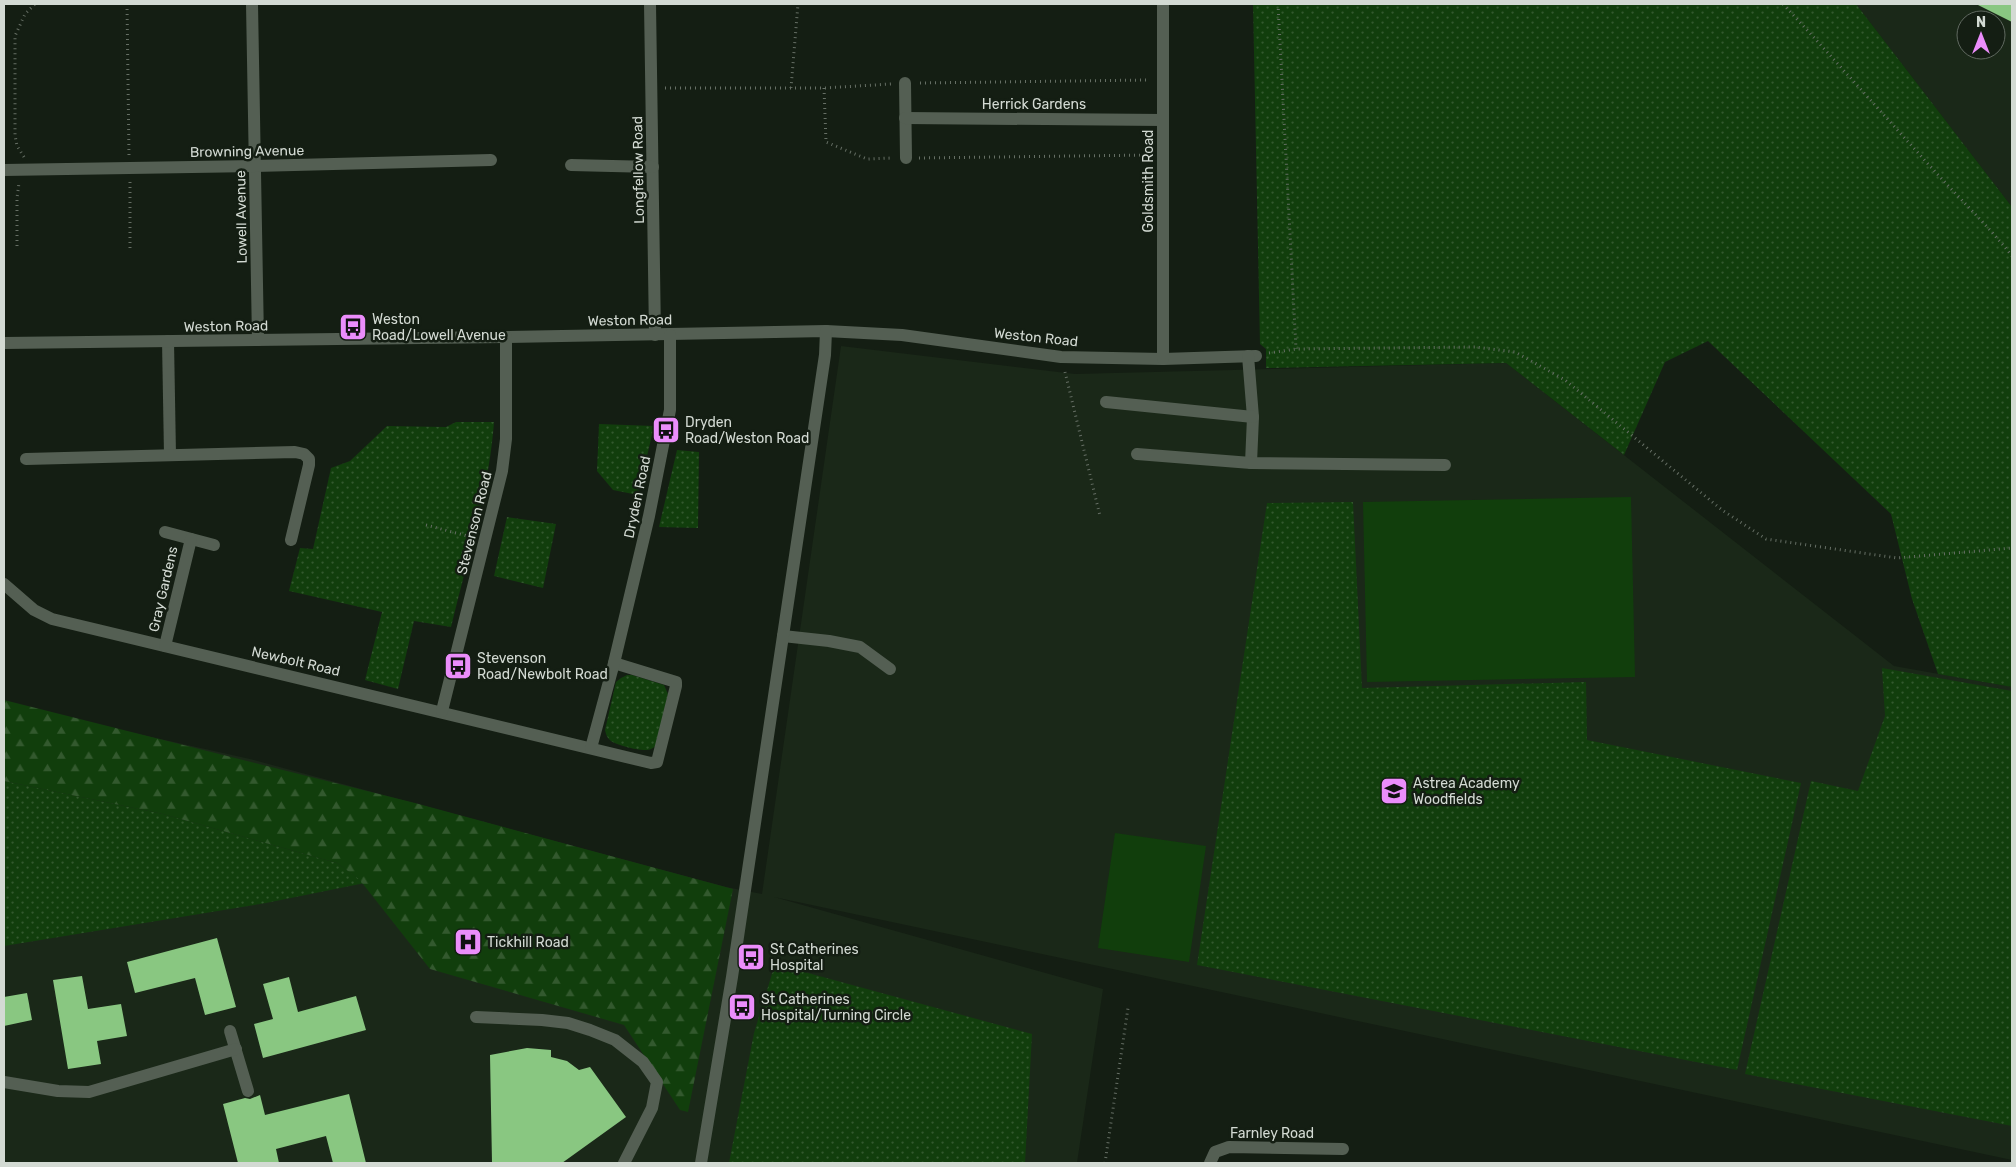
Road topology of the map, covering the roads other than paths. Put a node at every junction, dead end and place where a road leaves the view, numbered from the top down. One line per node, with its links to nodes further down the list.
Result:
1 (252, 4): 10 (street, Lowell Avenue)
2 (650, 4): 11 (street, Longfellow Road)
3 (1163, 4): 6 (street, Goldsmith Road)
4 (905, 83): 5 (street)
5 (905, 118): 6 (street, Herrick Gardens); 7 (street)
6 (1163, 120): 20 (street, Goldsmith Road)
7 (906, 158)
8 (492, 160): 10 (street, Browning Avenue)
9 (571, 165): 11 (street)
10 (255, 166): 12 (street, Browning Avenue); 17 (street, Lowell Avenue)
11 (653, 167): 14 (street, Longfellow Road)
12 (4, 170)
13 (826, 331): 15 (street, Weston Road); 20 (street, Weston Road); 33 (street)
14 (655, 335): 15 (street, Weston Road); 16 (street, Weston Road)
15 (670, 335): 35 (street, Dryden Road)
16 (506, 337): 17 (street, Weston Road); 37 (street, Stevenson Road)
17 (258, 340): 18 (street, Weston Road)
18 (168, 341): 19 (street, Weston Road); 24 (street)
19 (4, 343)
20 (1163, 359): 22 (street, Weston Road)
21 (1106, 402): 22 (street)
22 (1253, 417): 26 (street)
23 (1137, 454): 26 (street)
24 (170, 455): 25 (street); 30 (street)
25 (26, 459)
26 (1250, 463): 27 (street)
27 (1446, 465)
28 (165, 532): 29 (street, Gray Gardens)
29 (191, 539): 31 (street, Gray Gardens); 34 (street, Gray Gardens)
30 (291, 540)
31 (214, 545)
32 (4, 584): 34 (street, Newbolt Road)
33 (783, 636): 36 (street); 46 (street)
34 (166, 646): 37 (street, Newbolt Road)
35 (614, 663): 38 (street, Dryden Road); 38 (street)
36 (890, 668)
37 (442, 711): 38 (street, Newbolt Road)
38 (591, 748)
39 (476, 1017): 45 (street)
40 (230, 1030): 41 (street)
41 (236, 1049): 42 (street); 43 (street)
42 (4, 1082)
43 (248, 1091)
44 (1343, 1149): 47 (street, Farnley Road)
45 (624, 1163)
46 (701, 1163)
47 (1210, 1163)

